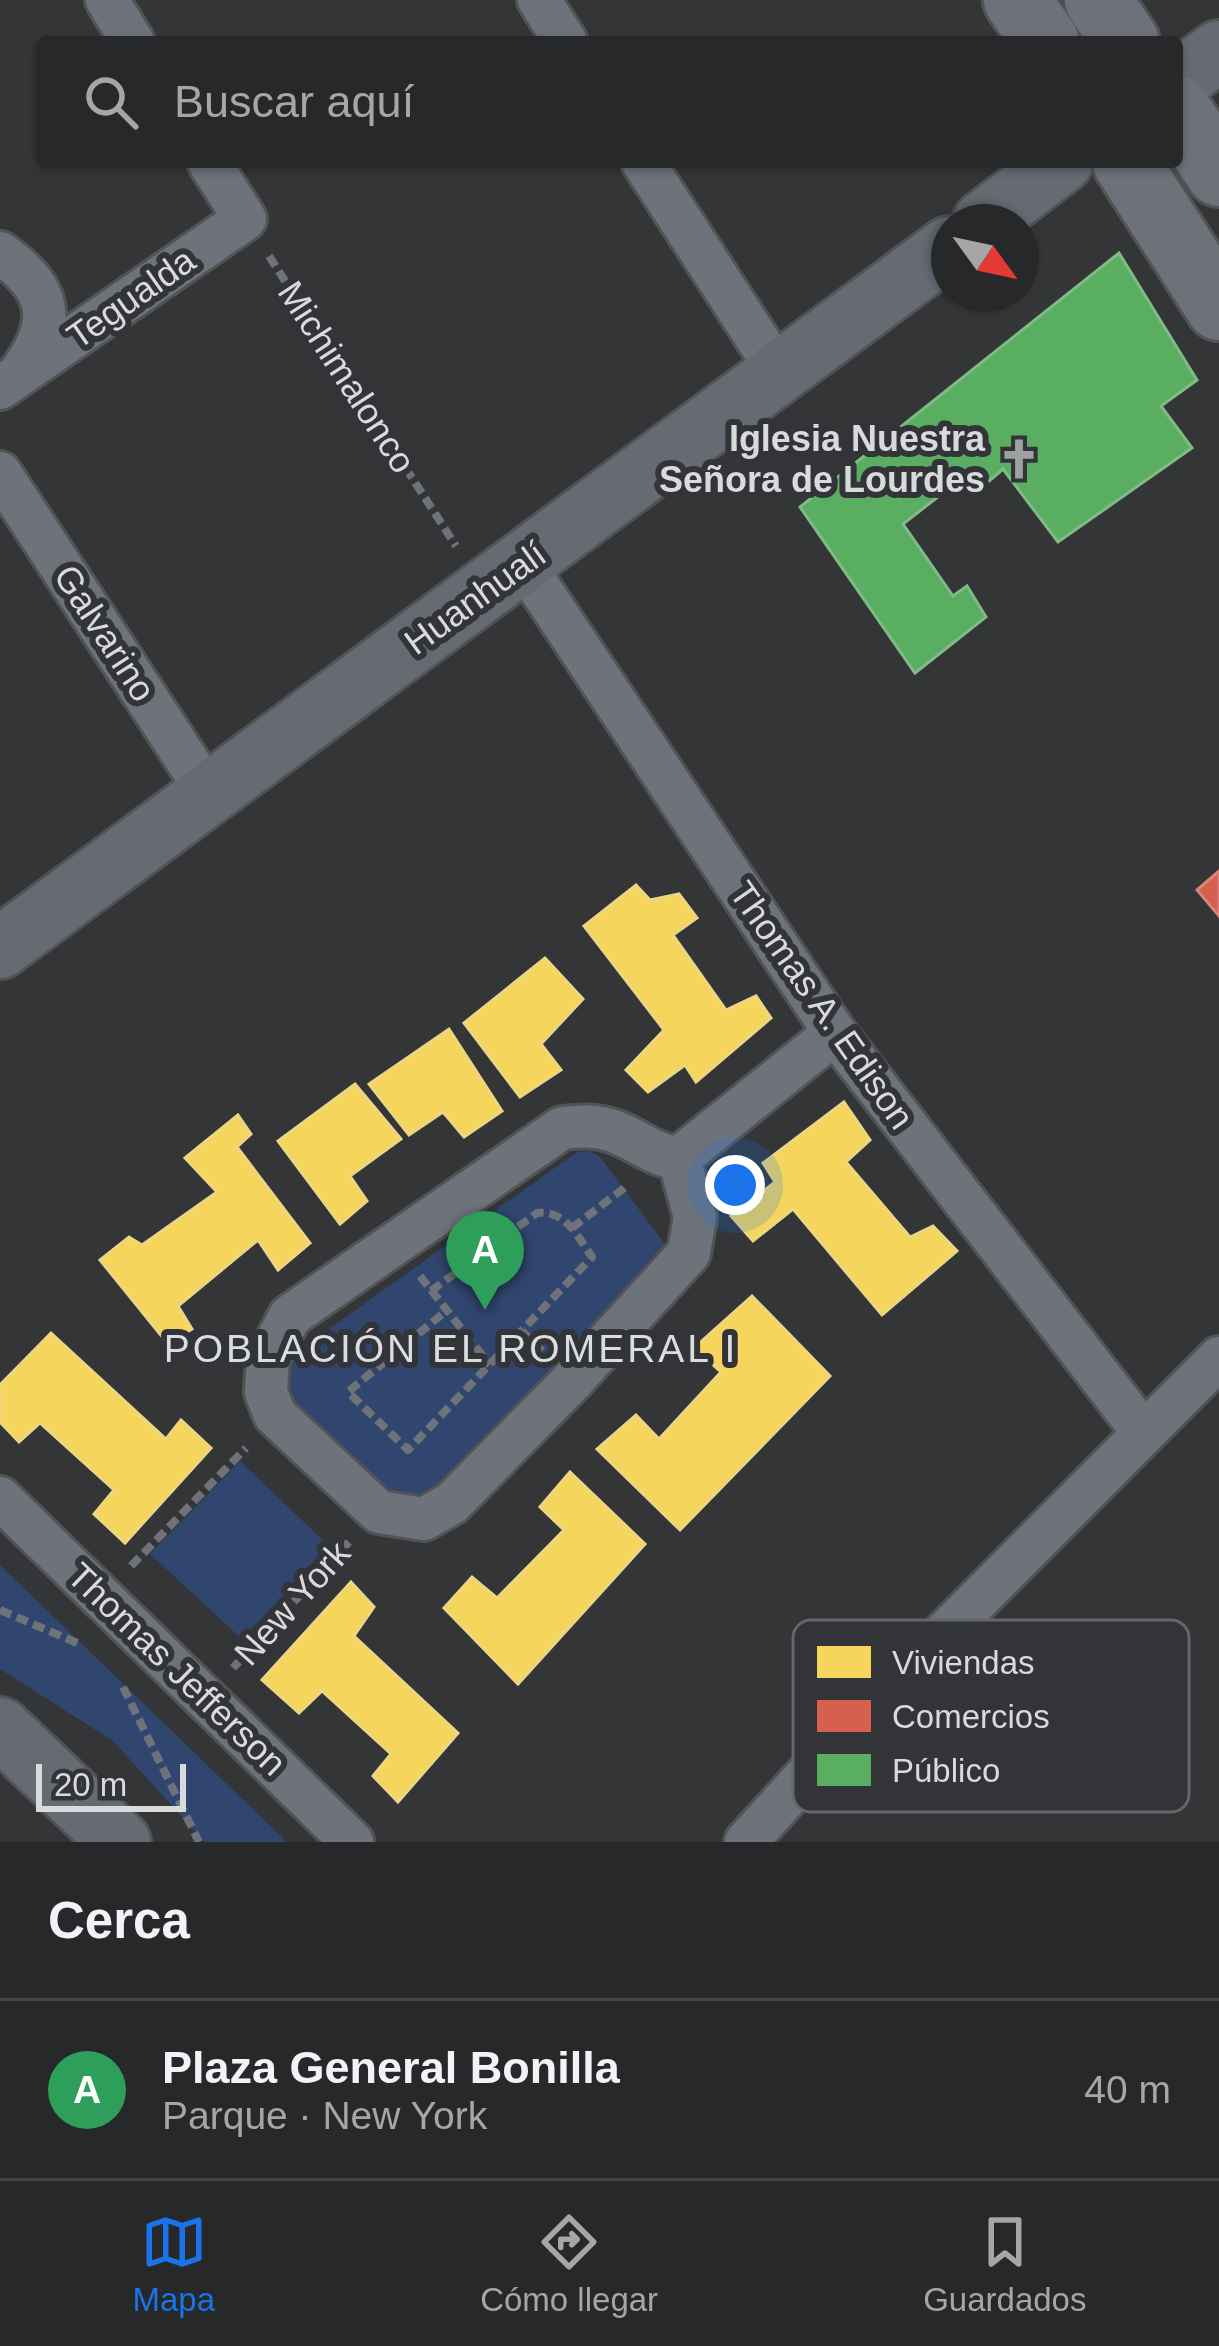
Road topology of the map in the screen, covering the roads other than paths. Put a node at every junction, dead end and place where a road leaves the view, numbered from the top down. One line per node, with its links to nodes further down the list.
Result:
1 (107, 0): 5 (street)
2 (539, 0): 6 (street)
3 (1017, 0): 7 (main road)
4 (1098, 0): 8 (main road)
5 (130, 36)
6 (562, 36)
7 (1042, 36)
8 (1122, 36)
9 (1219, 51): 10 (main road)
10 (1183, 78)
11 (1183, 118): 16 (main road)
12 (213, 168): 22 (street, Tegualda)
13 (647, 168): 21 (street)
14 (1054, 168): 17 (main road)
15 (1130, 168): 20 (main road)
16 (1219, 173)
17 (1006, 204)
18 (0, 253): 22 (street, Tegualda)
19 (931, 261): 21 (main road, Huanhualí)
20 (1219, 307)
21 (780, 374): 24 (main road, Huanhualí)
22 (6, 382)
23 (0, 472): 25 (street, Galvarino)
24 (504, 577): 25 (main road, Huanhualí); 27 (street, Thomas A. Edison)
25 (209, 794): 26 (main road, Huanhualí)
26 (0, 948)
27 (835, 1033): 28 (street); 30 (street, Thomas A. Edison)
28 (679, 1158): 28 (street, New York)
29 (1219, 1358): 30 (street)
30 (1143, 1432): 32 (street)
31 (0, 1498): 36 (street, Thomas Jefferson)
32 (957, 1620)
33 (0, 1728): 35 (main road)
34 (793, 1790): 37 (street)
35 (120, 1842)
36 (352, 1842)
37 (746, 1842)

